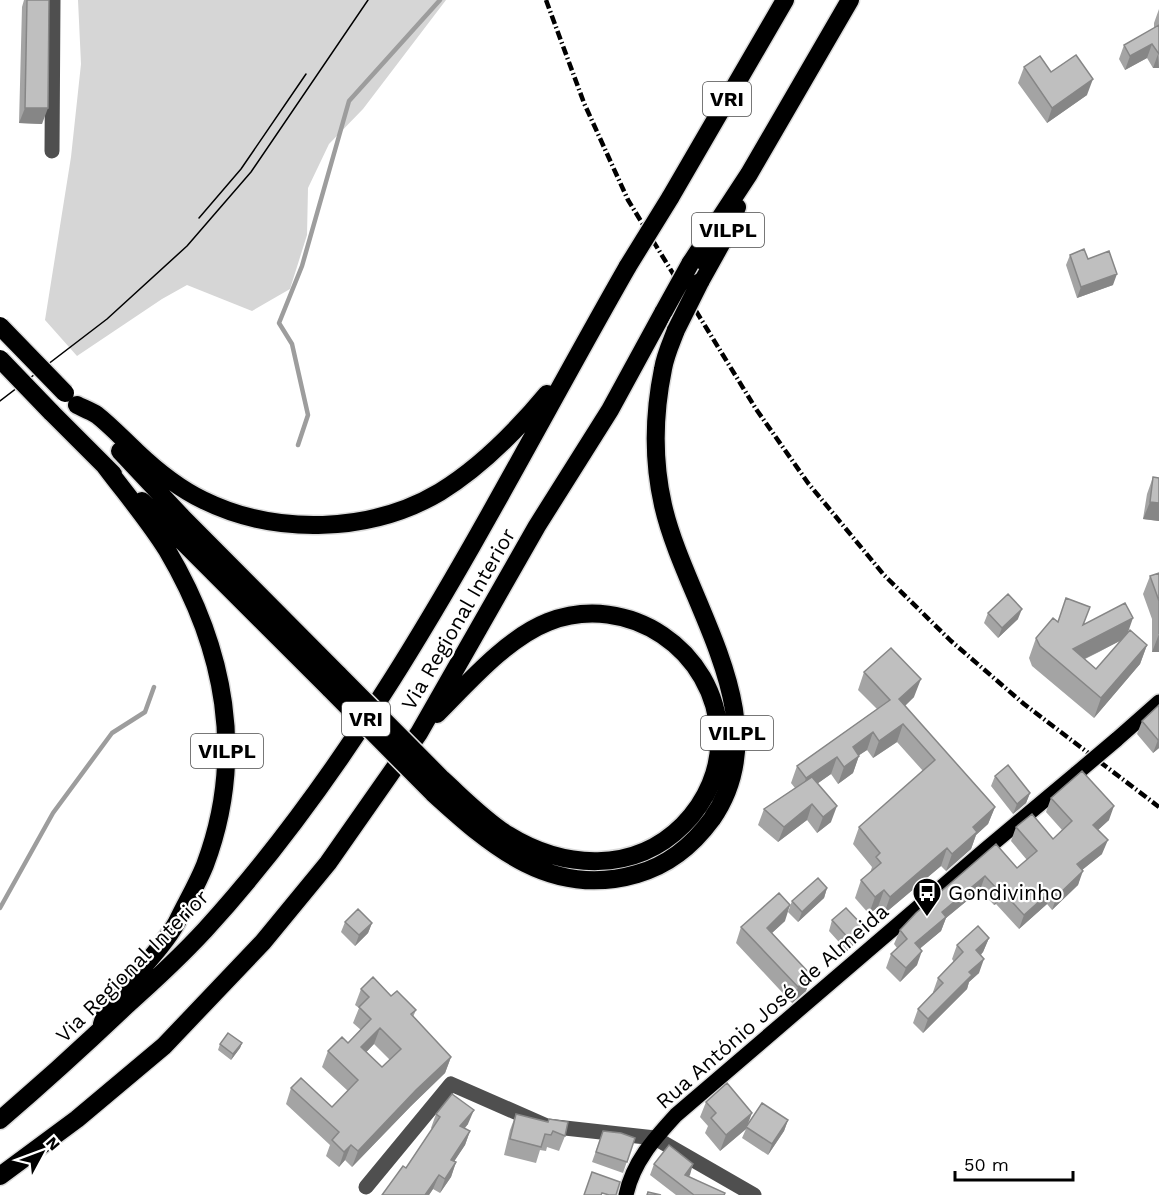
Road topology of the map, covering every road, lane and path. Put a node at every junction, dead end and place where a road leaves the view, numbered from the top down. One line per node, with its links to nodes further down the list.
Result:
1 (53, 0): 4 (street)
2 (785, 0): 8 (highway, Via Regional Interior / VRI, bridge)
3 (850, 0): 5 (highway, Via Regional Interior / VRI)
4 (52, 151)
5 (749, 174): 13 (highway, Via Regional Interior / VRI, bridge); 14 (highway, VILPL, bridge)
6 (0, 326): 9 (highway, VILPL, bridge)
7 (0, 359): 10 (highway, VILPL, bridge)
8 (573, 362): 9 (highway, VILPL); 15 (highway, Via Regional Interior / VRI)
9 (71, 399): 11 (highway, VILPL)
10 (105, 466): 11 (highway, VILPL); 15 (highway, VILPL)
11 (335, 682): 14 (highway, VILPL, bridge)
12 (1159, 702): 17 (main road, Rua António José de Almeida, bridge)
13 (419, 733): 14 (highway, VILPL); 18 (highway, Via Regional Interior / VRI)
14 (438, 786)
15 (99, 1032): 16 (highway, Via Regional Interior / VRI)
16 (0, 1120)
17 (656, 1138): 19 (street); 20 (main road, Rua António José de Almeida); 21 (street)
18 (0, 1176)
19 (366, 1187)
20 (626, 1195)
21 (754, 1195)

